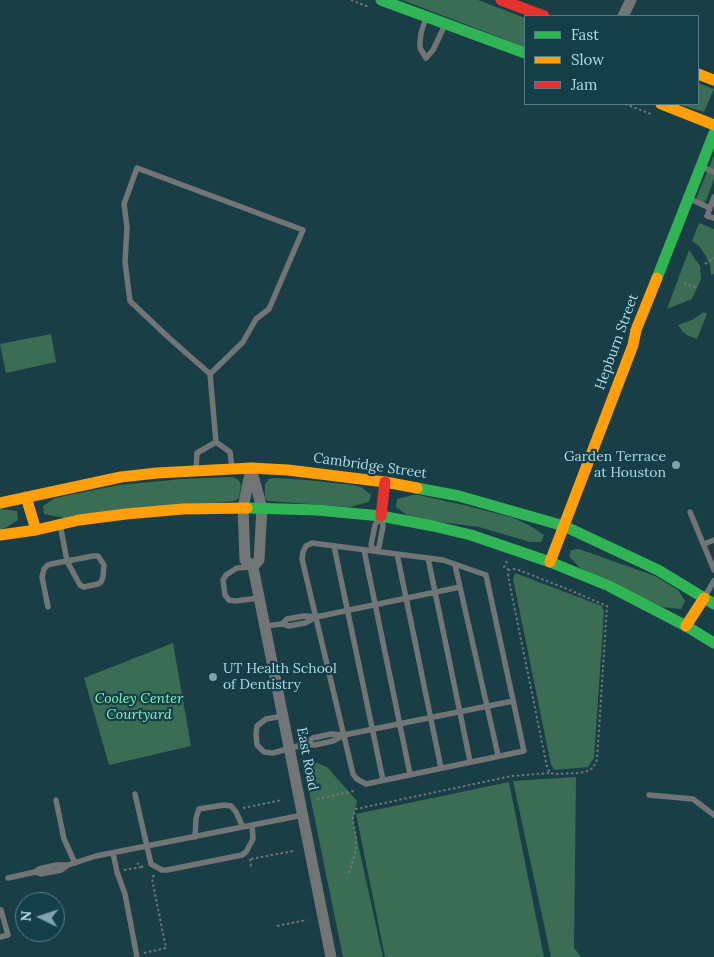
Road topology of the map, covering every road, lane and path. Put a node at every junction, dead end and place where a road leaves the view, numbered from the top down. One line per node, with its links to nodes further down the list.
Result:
1 (381, 0): 6 (street)
2 (501, 0): 4 (street)
3 (631, 0): 5 (street)
4 (541, 15)
5 (624, 15)
6 (427, 17): 7 (street); 7 (lane)
7 (446, 23): 8 (street)
8 (524, 53)
9 (699, 74): 10 (street)
10 (714, 80)
11 (664, 105): 12 (street)
12 (714, 125)
13 (714, 133): 14 (street, Hepburn Street)
14 (701, 166): 15 (lane); 17 (street, Hepburn Street)
15 (714, 172)
16 (714, 197): 18 (lane)
17 (688, 198): 18 (lane); 37 (street, Hepburn Street)
18 (710, 208): 19 (lane)
19 (714, 218)
20 (714, 258): 21 (path)
21 (705, 264)
22 (684, 283): 23 (path)
23 (697, 288)
24 (210, 374): 24 (lane); 25 (lane)
25 (216, 442): 27 (lane); 28 (lane)
26 (251, 468): 27 (street, Cambridge Street); 29 (street, Cambridge Street); 32 (street, East Road); 33 (street, East Road)
27 (232, 469): 28 (street, Cambridge Street)
28 (196, 471): 30 (street, Cambridge Street)
29 (385, 482): 35 (street); 37 (street, Cambridge Street)
30 (26, 497): 31 (street, Cambridge Street); 38 (street)
31 (0, 503)
32 (242, 508): 33 (street); 36 (street); 50 (street, East Road)
33 (262, 508): 35 (street); 50 (street, East Road)
34 (690, 512): 41 (lane)
35 (381, 516): 44 (lane); 48 (street)
36 (60, 524): 38 (street); 47 (lane)
37 (564, 526): 48 (street, Hepburn Street); 57 (street, Cambridge Street)
38 (36, 530): 39 (street)
39 (0, 535)
40 (714, 540): 41 (lane)
41 (704, 544): 51 (lane)
42 (334, 546): 43 (lane); 60 (lane); 61 (lane)
43 (364, 550): 44 (lane); 58 (lane)
44 (374, 551): 45 (lane)
45 (397, 554): 46 (lane); 56 (lane)
46 (428, 558): 49 (lane); 54 (lane)
47 (67, 561): 47 (lane); 59 (lane)
48 (550, 562): 63 (street)
49 (455, 564): 53 (lane); 65 (lane)
50 (253, 567): 55 (street, East Road); 55 (lane)
51 (714, 570)
52 (714, 581): 57 (lane)
53 (460, 587): 54 (lane); 66 (lane)
54 (435, 592): 56 (lane); 67 (lane)
55 (259, 598): 62 (street, East Road)
56 (406, 598): 58 (lane); 69 (lane)
57 (709, 601): 63 (street)
58 (376, 605): 60 (lane); 70 (lane)
59 (48, 607)
60 (348, 610): 61 (lane); 71 (lane)
61 (316, 617): 62 (lane); 72 (lane)
62 (265, 626): 68 (street, East Road)
63 (686, 626): 64 (street)
64 (714, 643)
65 (513, 701): 66 (lane); 74 (lane)
66 (486, 706): 67 (lane); 74 (lane)
67 (460, 712): 69 (lane); 75 (lane)
68 (283, 716): 73 (street, East Road); 73 (lane)
69 (431, 717): 70 (lane); 76 (lane)
70 (400, 724): 71 (lane); 78 (lane)
71 (372, 729): 72 (lane); 79 (lane)
72 (344, 735): 73 (lane); 79 (lane)
73 (289, 748): 88 (street, East Road)
74 (498, 755): 75 (lane)
75 (470, 761): 76 (lane)
76 (441, 768): 78 (lane)
77 (550, 773): 77 (path); 97 (path)
78 (410, 774): 79 (lane)
79 (383, 780)
80 (354, 791): 83 (path)
81 (135, 794): 92 (lane)
82 (649, 795): 87 (lane)
83 (317, 798)
84 (56, 800): 95 (lane)
85 (282, 800): 86 (path)
86 (234, 810): 90 (lane); 91 (lane)
87 (714, 814)
88 (303, 815): 89 (lane); 105 (street, East Road)
89 (252, 825): 90 (lane); 92 (lane)
90 (243, 827): 91 (lane)
91 (195, 837): 92 (lane)
92 (147, 846): 93 (lane)
93 (113, 853): 95 (lane); 104 (lane)
94 (250, 859): 96 (path)
95 (71, 864): 99 (lane)
96 (251, 867)
97 (349, 873)
98 (154, 875): 104 (path)
99 (8, 878)
100 (0, 910): 103 (lane)
101 (307, 920): 102 (path)
102 (277, 926)
103 (0, 936)
104 (137, 956)
105 (331, 957)

